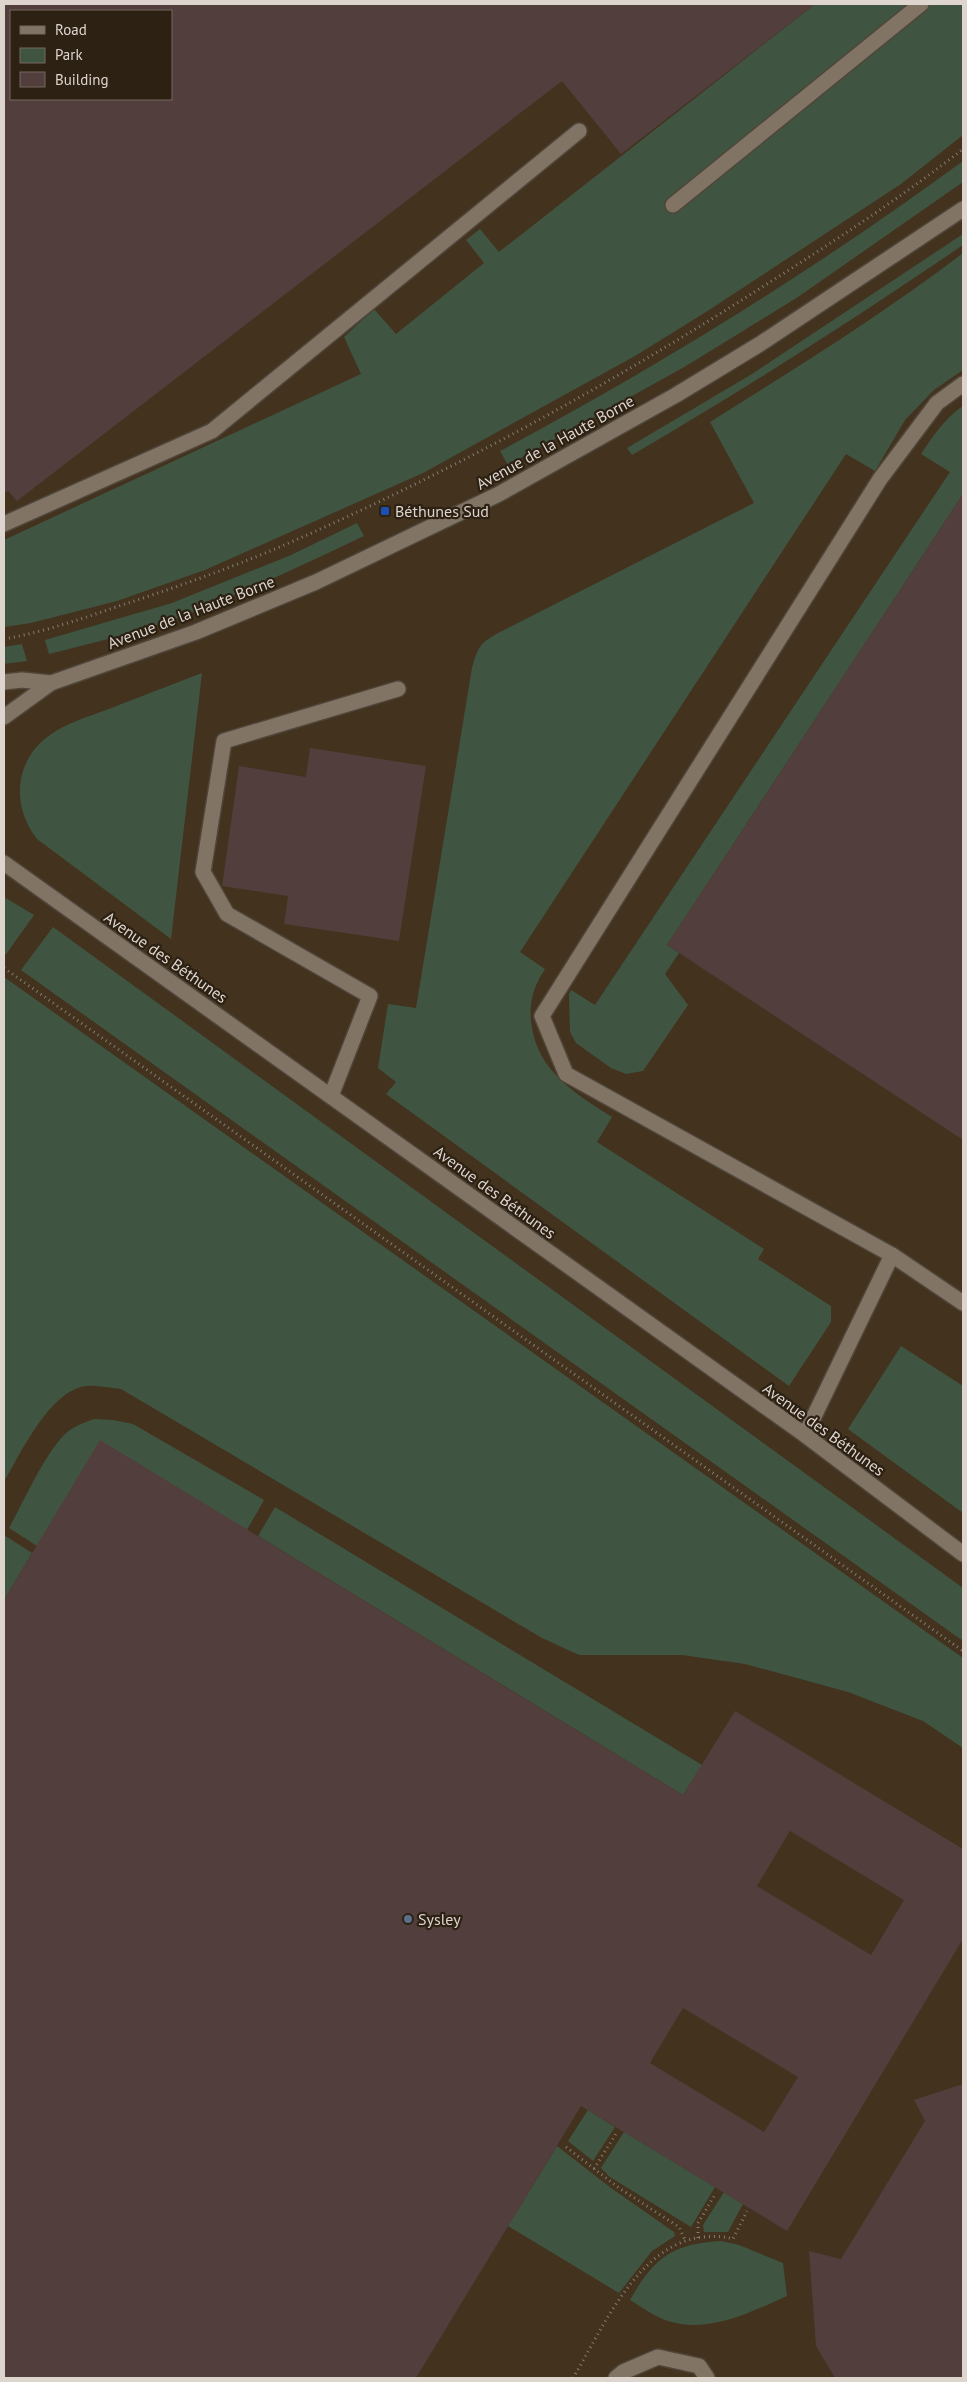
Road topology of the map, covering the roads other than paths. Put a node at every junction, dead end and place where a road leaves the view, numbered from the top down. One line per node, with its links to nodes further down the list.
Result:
1 (921, 4): 3 (street)
2 (579, 131): 6 (street)
3 (673, 206)
4 (963, 209): 8 (street, Avenue de la Haute Borne)
5 (963, 384): 13 (street)
6 (4, 524)
7 (4, 682): 8 (street, Avenue de la Haute Borne)
8 (51, 682): 10 (street, Avenue de la Haute Borne)
9 (398, 689): 12 (street)
10 (4, 717)
11 (4, 863): 12 (street, Avenue des Béthunes)
12 (332, 1096): 15 (street, Avenue des Béthunes)
13 (892, 1254): 14 (street); 15 (street)
14 (963, 1303)
15 (805, 1435): 16 (street, Avenue des Béthunes)
16 (963, 1554)
17 (616, 2378): 18 (street)
18 (707, 2378)

